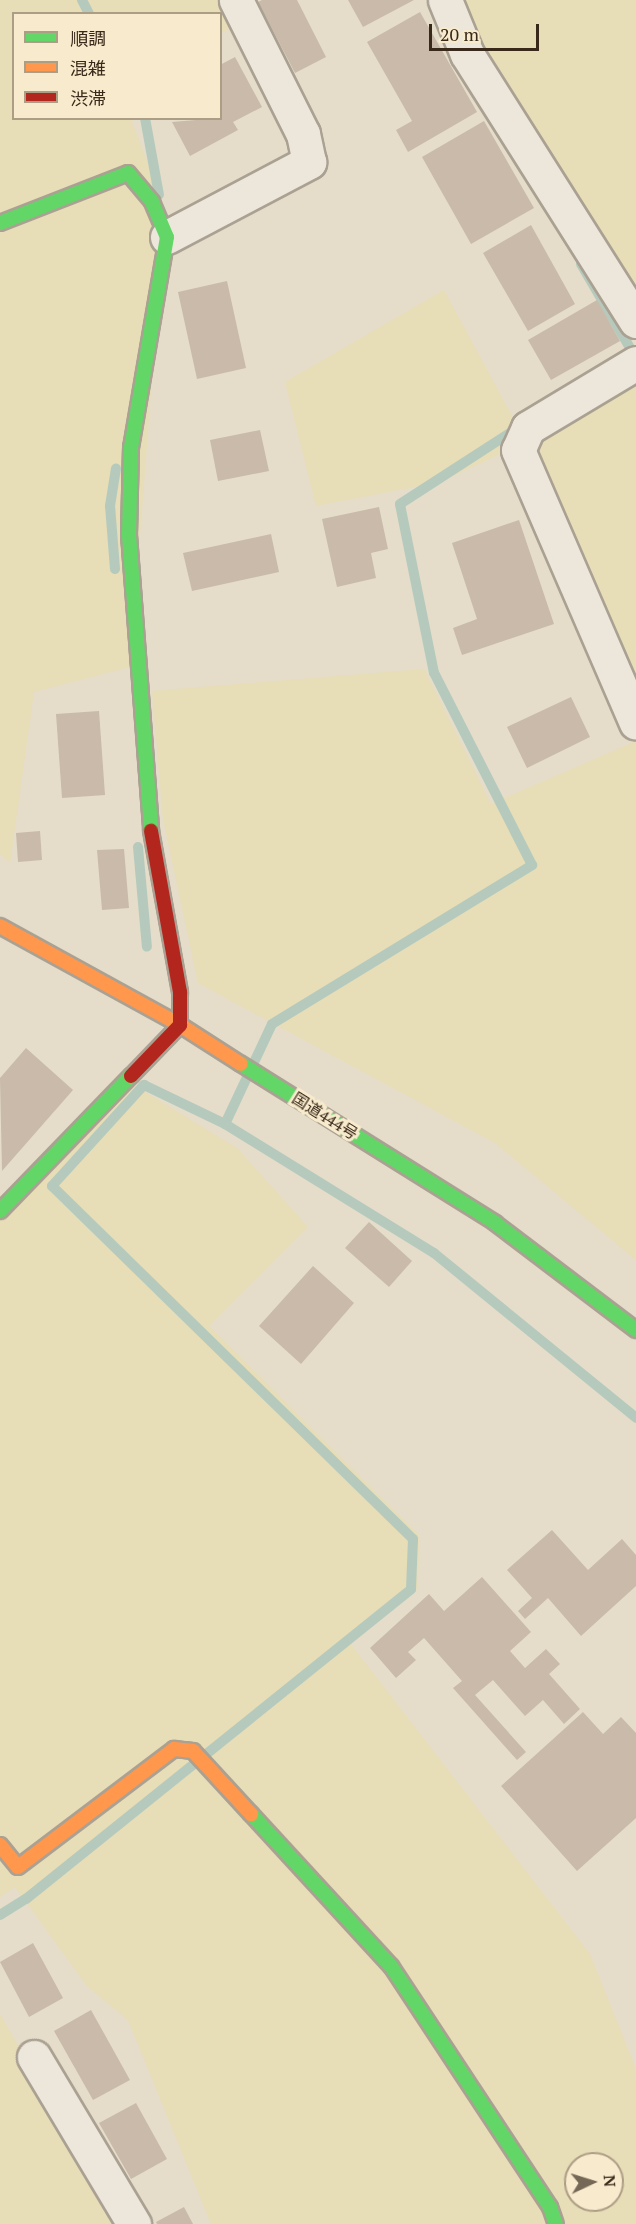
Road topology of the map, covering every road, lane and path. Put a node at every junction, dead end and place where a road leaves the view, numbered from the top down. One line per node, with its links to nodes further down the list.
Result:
1 (236, 0): 4 (street)
2 (445, 0): 5 (street)
3 (0, 223): 4 (main road)
4 (167, 237): 9 (main road)
5 (636, 321)
6 (636, 363): 7 (street)
7 (636, 723)
8 (0, 926): 9 (main road, 国道444号)
9 (180, 1025): 10 (main road); 11 (main road, 国道444号)
10 (0, 1210)
11 (636, 1330)
12 (0, 1845): 15 (main road)
13 (34, 2057): 14 (street)
14 (134, 2224)
15 (556, 2224)

